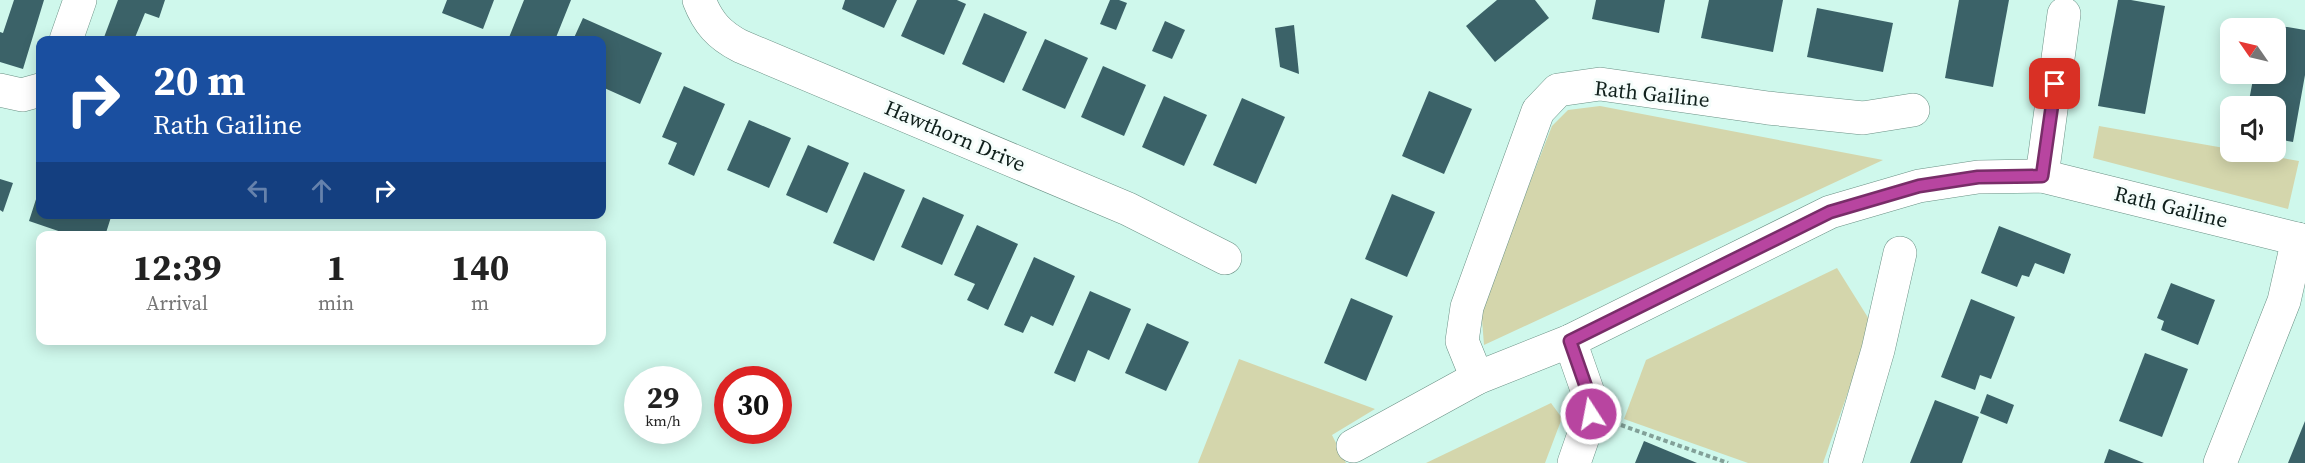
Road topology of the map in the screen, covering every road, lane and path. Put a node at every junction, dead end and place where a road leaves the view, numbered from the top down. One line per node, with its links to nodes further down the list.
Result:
1 (80, 0): 4 (street)
2 (699, 0): 11 (street, Hawthorn Drive)
3 (2064, 14): 8 (street)
4 (67, 36)
5 (0, 90): 6 (street)
6 (36, 91)
7 (1913, 110): 13 (street, Rath Gailine)
8 (2042, 176): 9 (street, Rath Gailine); 12 (street, Rath Gailine)
9 (2302, 240): 19 (street, Rath Gailine)
10 (1900, 253): 18 (street)
11 (1225, 258)
12 (1570, 341): 13 (street, Rath Gailine); 14 (street)
13 (1477, 378): 15 (street, Rath Gailine)
14 (1591, 414): 16 (street); 17 (path)
15 (1353, 446)
16 (1574, 463)
17 (1728, 463)
18 (1845, 463)
19 (2220, 463)

